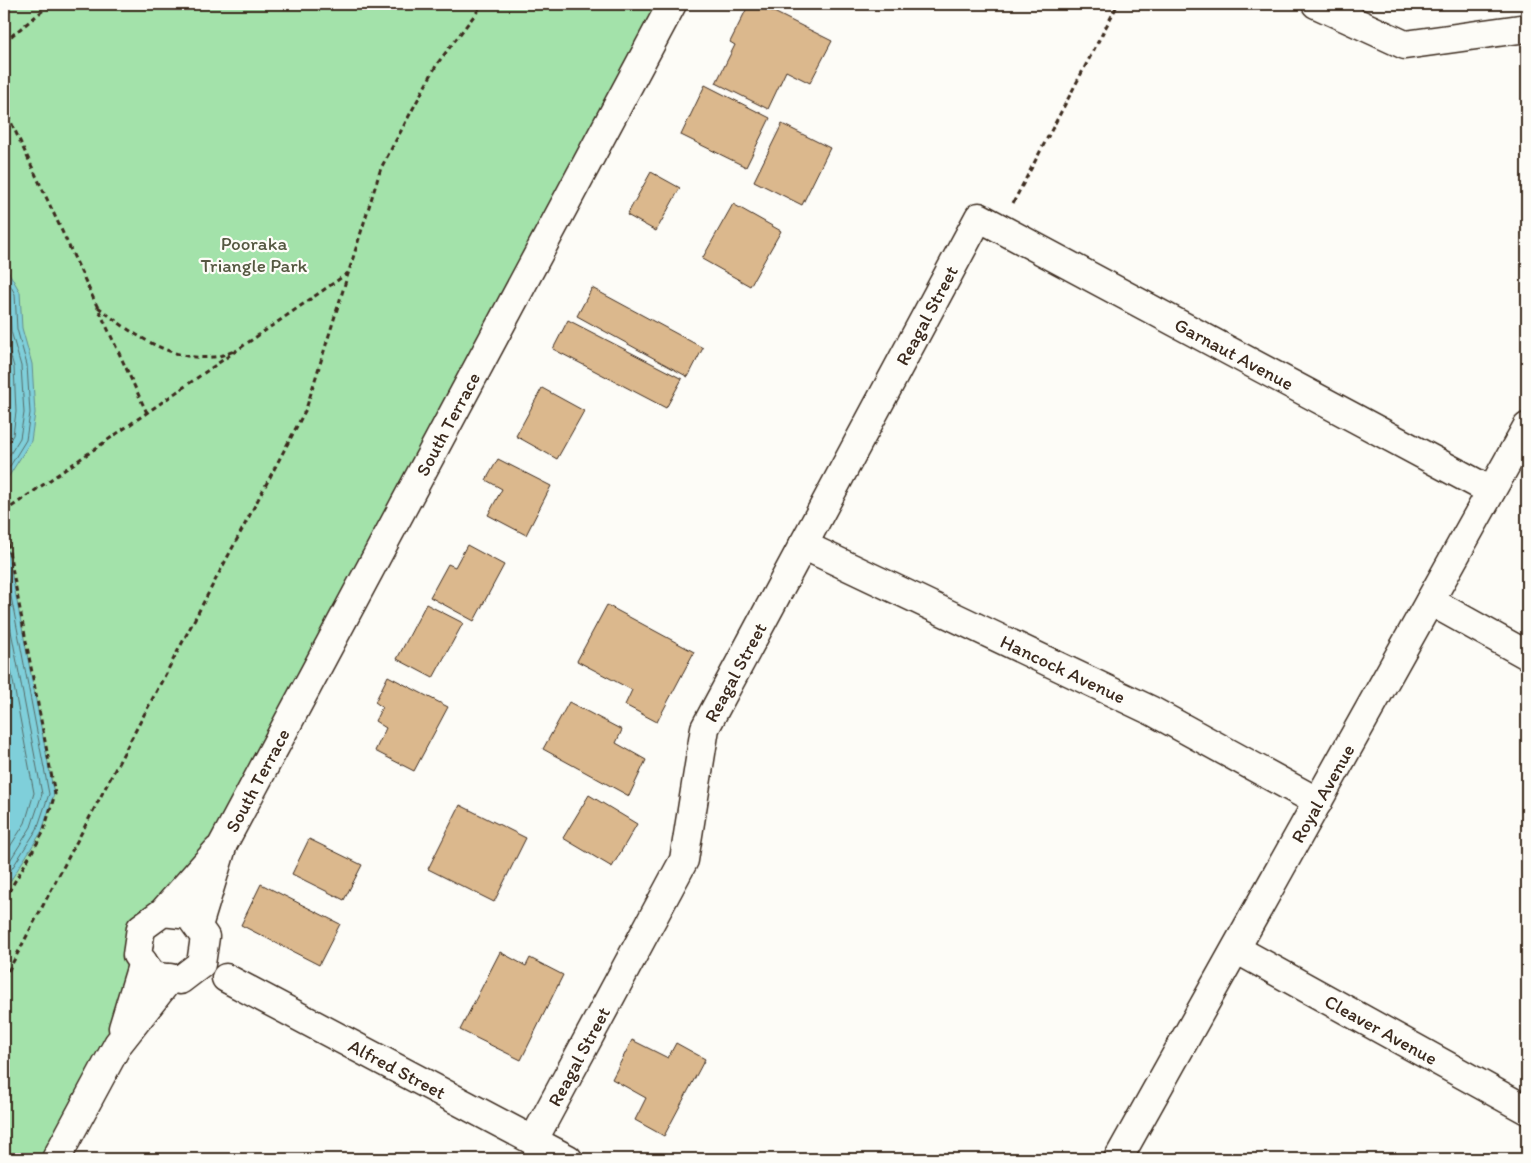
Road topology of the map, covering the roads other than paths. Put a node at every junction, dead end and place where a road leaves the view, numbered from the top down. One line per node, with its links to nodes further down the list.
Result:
1 (672, 4): 11 (street, South Terrace)
2 (1316, 4): 3 (street)
3 (1527, 28)
4 (989, 222): 6 (street, Garnaut Avenue); 7 (street, Reagal Street)
5 (1527, 427): 6 (street, Royal Avenue)
6 (1491, 491): 8 (street, Royal Avenue)
7 (803, 545): 10 (street, Hancock Avenue); 20 (street, Reagal Street)
8 (1430, 601): 9 (street); 10 (street, Royal Avenue)
9 (1527, 655)
10 (1318, 802): 14 (street, Royal Avenue)
11 (223, 844): 12 (street, South Terrace); 13 (street, South Terrace)
12 (163, 912): 13 (street); 15 (street)
13 (201, 936): 16 (street); 17 (street, Alfred Street)
14 (1236, 949): 19 (street, Cleaver Avenue); 23 (street, Royal Avenue)
15 (143, 962): 16 (street); 18 (street)
16 (180, 975): 17 (street, Alfred Street); 18 (street)
17 (226, 978): 20 (street, Alfred Street)
18 (118, 1044): 21 (street)
19 (1527, 1110)
20 (533, 1141): 22 (street, Alfred Street)
21 (56, 1159)
22 (568, 1159)
23 (1118, 1159)

